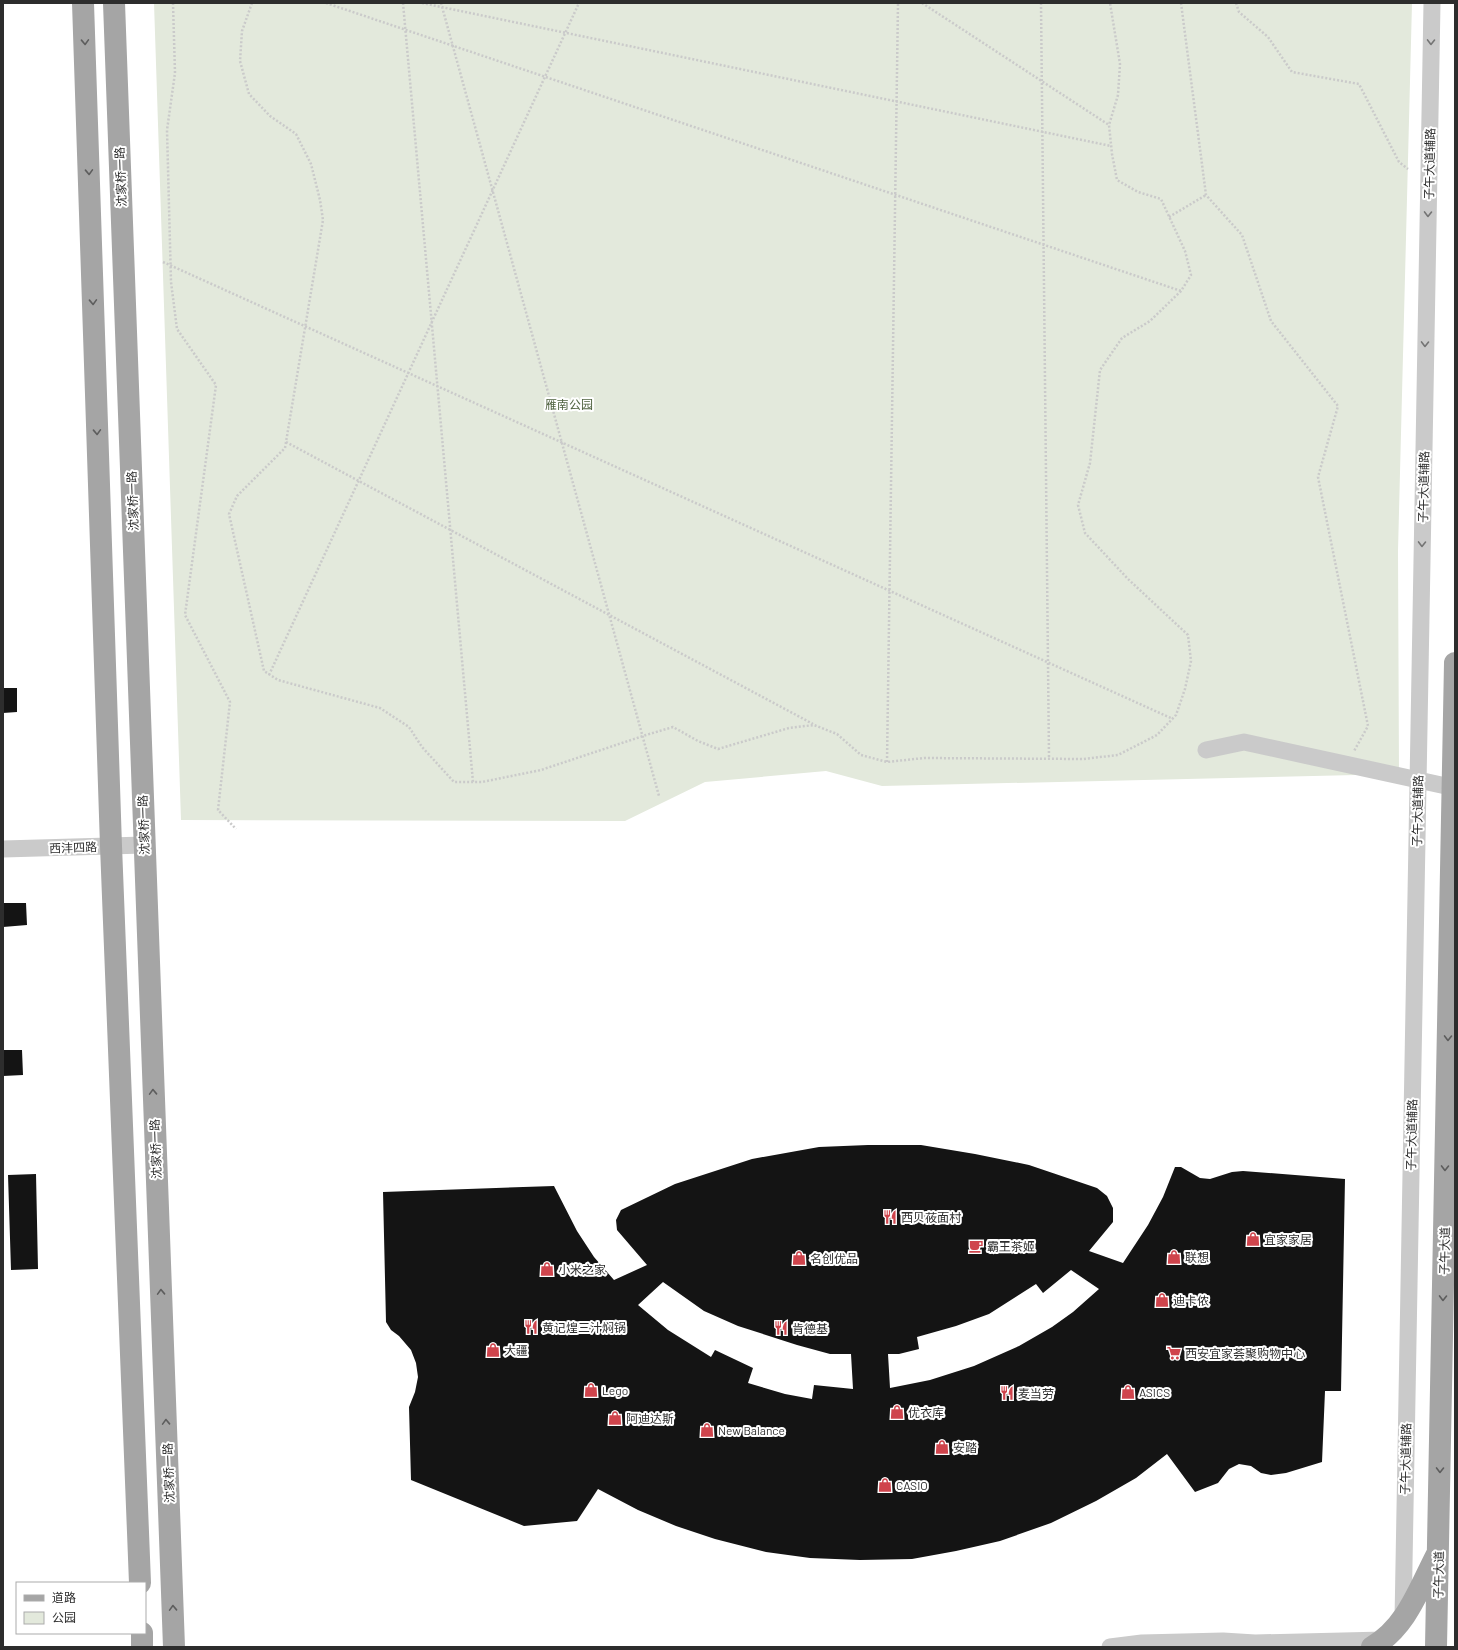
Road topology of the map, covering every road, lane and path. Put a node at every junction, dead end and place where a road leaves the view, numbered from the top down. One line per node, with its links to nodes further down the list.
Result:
1 (84, 3): 61 (main road, one-way to 61)
2 (114, 3): 60 (main road, 沈家桥一路)
3 (173, 3): 59 (path, bridge)
4 (252, 3): 36 (path)
5 (326, 3): 18 (path)
6 (403, 3): 18 (path)
7 (422, 3): 17 (path)
8 (441, 3): 17 (path)
9 (580, 3): 19 (path)
10 (898, 3): 23 (path)
11 (922, 3): 22 (path)
12 (1041, 3): 22 (path)
13 (1110, 3): 24 (path)
14 (1181, 3): 30 (path)
15 (1236, 3): 27 (path)
16 (1432, 3): 55 (street, 子午大道辅路, one-way to 55)
17 (442, 7): 19 (path); 20 (path)
18 (406, 30): 20 (path); 35 (path)
19 (566, 33): 21 (path); 23 (path)
20 (453, 46): 21 (path); 28 (path)
21 (546, 77): 28 (path); 29 (path)
22 (1042, 81): 24 (path); 25 (path)
23 (897, 102): 25 (path); 29 (path)
24 (1109, 125): 26 (path)
25 (1042, 132): 26 (path); 32 (path)
26 (1111, 146): 31 (path)
27 (1408, 169)
28 (493, 191): 35 (path); 40 (path)
29 (895, 195): 32 (path); 43 (path)
30 (1206, 195): 31 (path); 52 (path)
31 (1169, 217): 34 (path)
32 (1044, 245): 34 (path); 45 (path)
33 (163, 262): 36 (path)
34 (1181, 291): 48 (path)
35 (432, 323): 37 (path); 38 (path)
36 (306, 326): 37 (path); 39 (path)
37 (409, 373): 38 (path); 41 (path)
38 (438, 386): 40 (path); 42 (path)
39 (286, 442): 41 (path); 47 (path)
40 (562, 442): 43 (path); 44 (path)
41 (359, 481): 42 (path); 47 (path)
42 (450, 530): 44 (path); 56 (path)
43 (889, 590): 45 (path); 54 (path)
44 (609, 615): 49 (path); 50 (path)
45 (1048, 662): 48 (path); 53 (path)
46 (1455, 664): 57 (main road, 子午大道)
47 (269, 675): 56 (path)
48 (1173, 719): 53 (path)
49 (814, 725): 50 (path); 54 (path)
50 (642, 736): 56 (path); 58 (path)
51 (1206, 750): 55 (street)
52 (1352, 755)
53 (1050, 758): 54 (path)
54 (887, 762)
55 (1417, 780): 57 (street); 66 (street, 子午大道辅路)
56 (473, 782)
57 (1454, 788): 63 (main road, 子午大道, one-way to 63)
58 (659, 796)
59 (236, 829)
60 (144, 845): 61 (street, 西沣四路); 70 (main road, 沈家桥一路, one-way to 60)
61 (111, 846): 62 (street, 西沣四路); 65 (main road)
62 (3, 849)
63 (1448, 1442): 64 (main road, 子午大道, one-way to 64)
64 (1438, 1551): 66 (main road); 72 (main road, 子午大道)
65 (140, 1582)
66 (1403, 1620): 68 (main road)
67 (142, 1634): 69 (main road)
68 (1378, 1644): 71 (street)
69 (142, 1647)
70 (174, 1647)
71 (1110, 1647)
72 (1436, 1647)

